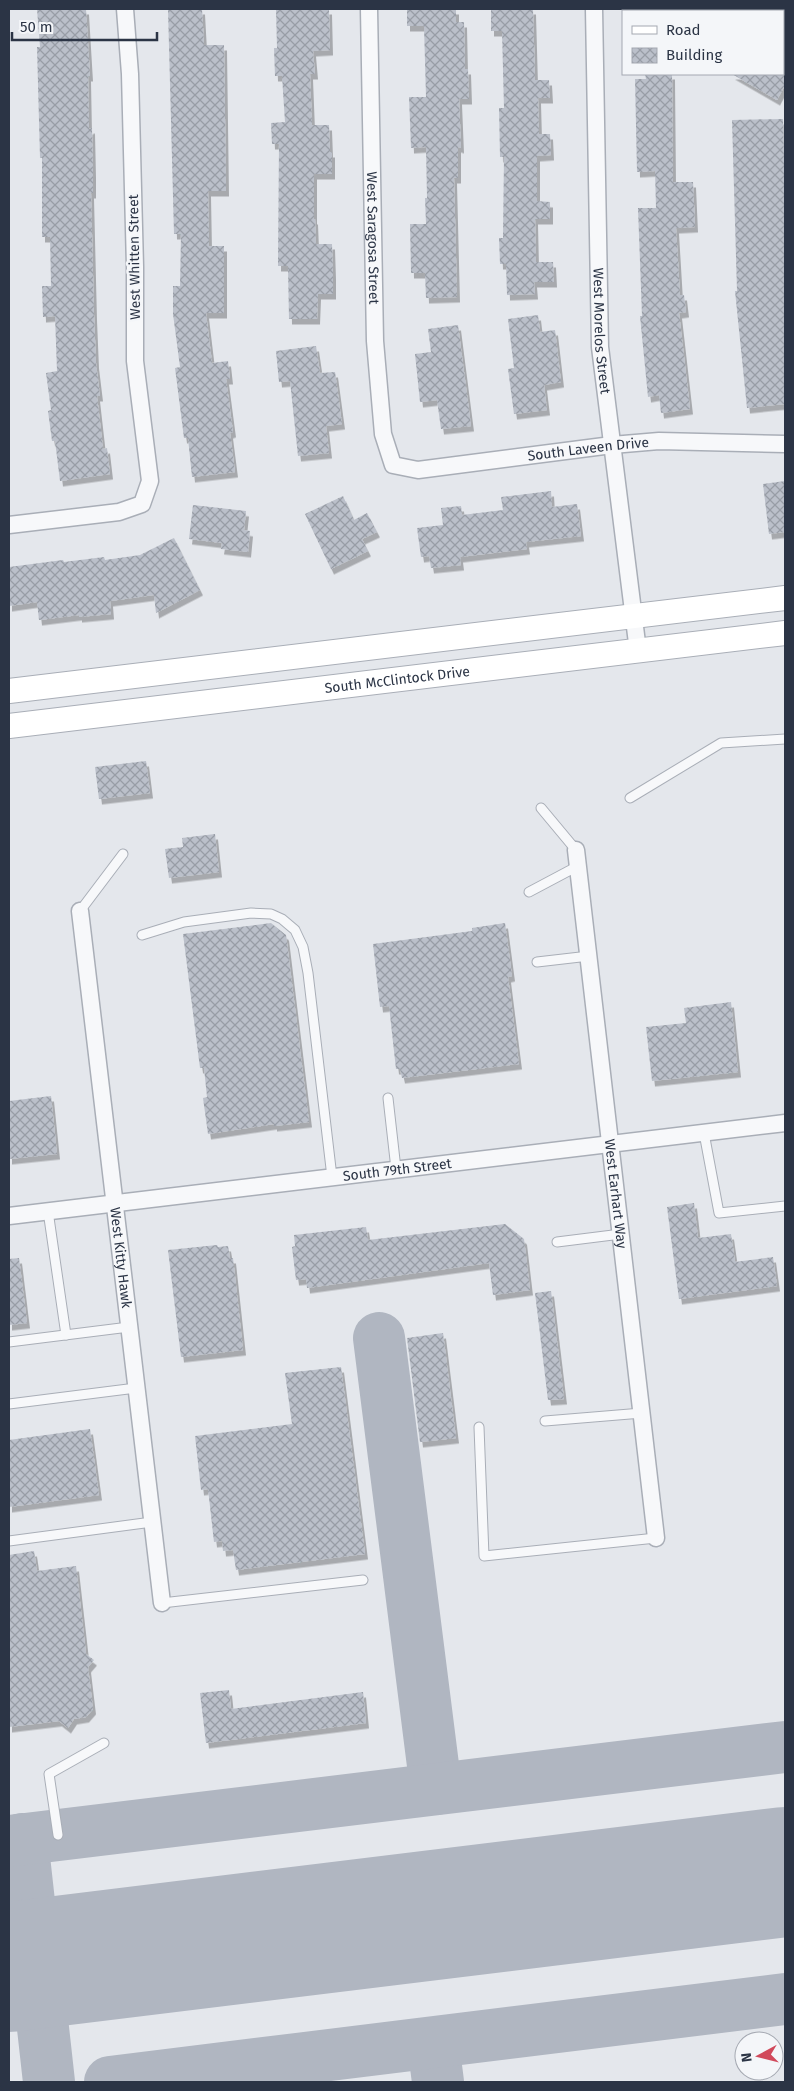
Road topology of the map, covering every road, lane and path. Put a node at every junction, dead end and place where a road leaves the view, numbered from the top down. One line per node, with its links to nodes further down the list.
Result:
1 (125, 9): 7 (street, West Whitten Street)
2 (369, 9): 6 (street, West Saragosa Street)
3 (594, 9): 5 (street, West Morelos Street)
4 (785, 444): 5 (street, South Laveen Drive)
5 (612, 445): 6 (street, South Laveen Drive); 9 (street, West Morelos Street)
6 (393, 465)
7 (9, 525)
8 (785, 598): 9 (main road)
9 (634, 616): 11 (street, West Morelos Street); 12 (main road)
10 (785, 633): 11 (main road, South McClintock Drive)
11 (638, 651): 13 (main road, South McClintock Drive)
12 (9, 691)
13 (9, 726)
14 (785, 739): 15 (lane)
15 (630, 798)
16 (541, 808): 18 (lane)
17 (122, 854): 20 (lane)
18 (577, 858): 19 (lane); 22 (street, West Earhart Way)
19 (529, 892)
20 (80, 911): 30 (street, West Kitty Hawk)
21 (142, 935): 29 (lane)
22 (589, 956): 23 (lane); 27 (street, West Earhart Way)
23 (538, 962)
24 (388, 1098): 28 (lane)
25 (785, 1123): 26 (street, South 79th Street)
26 (704, 1132): 27 (street, South 79th Street); 31 (lane)
27 (611, 1144): 28 (street, South 79th Street); 34 (street, West Earhart Way)
28 (396, 1169): 29 (street, South 79th Street)
29 (332, 1177): 30 (street, South 79th Street)
30 (114, 1203): 32 (street, South 79th Street); 36 (street, West Kitty Hawk)
31 (785, 1206)
32 (48, 1211): 33 (street, South 79th Street); 37 (lane)
33 (9, 1216)
34 (621, 1234): 35 (lane); 41 (street, West Earhart Way)
35 (557, 1242)
36 (129, 1327): 37 (lane); 39 (street, West Kitty Hawk)
37 (66, 1335): 38 (lane)
38 (9, 1342)
39 (136, 1388): 40 (lane); 44 (street, West Kitty Hawk)
40 (9, 1404)
41 (642, 1413): 42 (lane); 45 (street, West Earhart Way)
42 (545, 1421)
43 (479, 1427): 45 (lane)
44 (152, 1522): 46 (lane); 48 (street, West Kitty Hawk)
45 (656, 1538)
46 (9, 1541)
47 (363, 1580): 48 (lane)
48 (162, 1603)
49 (104, 1743): 50 (lane)
50 (58, 1835)

